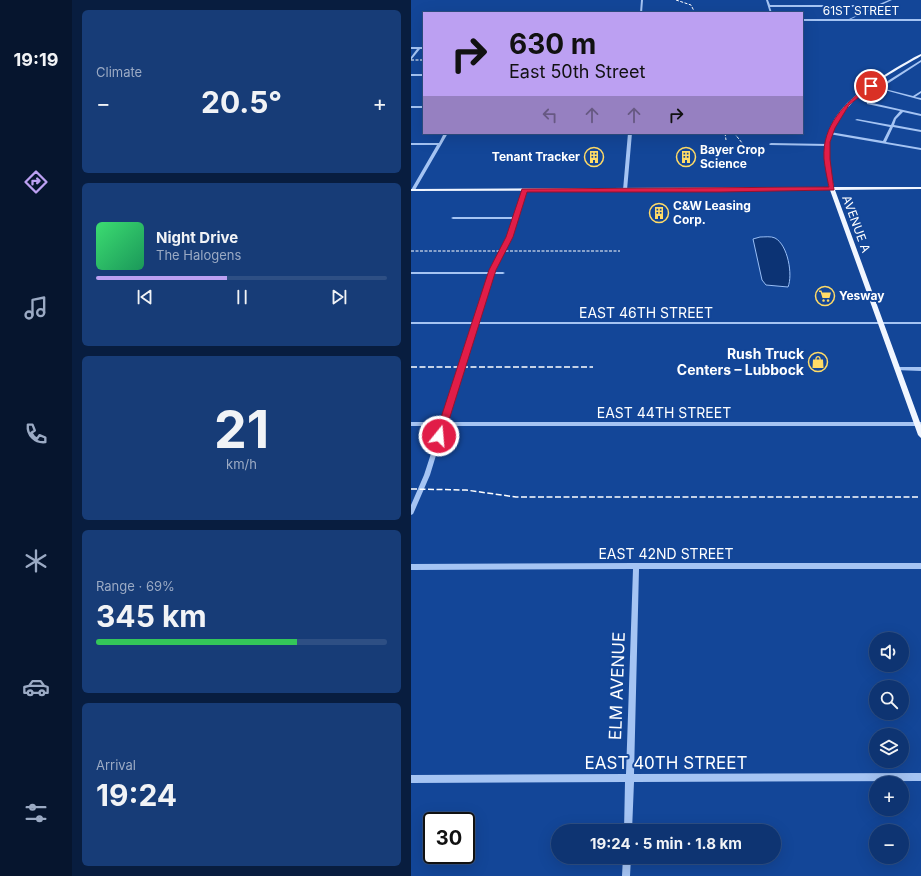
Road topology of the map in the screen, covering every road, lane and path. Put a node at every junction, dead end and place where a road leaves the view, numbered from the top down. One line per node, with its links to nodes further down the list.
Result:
1 (642, 0): 6 (street)
2 (767, 0): 4 (street)
3 (891, 0): 5 (street)
4 (769, 6): 5 (street); 7 (street)
5 (877, 6): 9 (street)
6 (641, 12)
7 (771, 12)
8 (803, 20): 9 (street, 61ST STREET)
9 (848, 20): 10 (street, 61ST STREET)
10 (921, 20)
11 (411, 48): 12 (street)
12 (419, 48): 13 (street); 15 (street)
13 (423, 48)
14 (921, 55): 19 (main road, AVENUE A)
15 (411, 59)
16 (921, 61): 20 (street)
17 (411, 75): 18 (street)
18 (423, 75)
19 (871, 86): 20 (street); 32 (main road, AVENUE A)
20 (878, 88): 22 (street)
21 (921, 92): 22 (street)
22 (913, 97): 23 (street)
23 (921, 99)
24 (868, 103): 27 (street)
25 (411, 106): 26 (street)
26 (423, 106)
27 (902, 111): 28 (street); 30 (street)
28 (921, 115)
29 (857, 120): 30 (street)
30 (892, 126): 31 (street); 35 (street)
31 (921, 131)
32 (830, 133): 35 (street); 39 (main road, AVENUE A)
33 (446, 134): 37 (street)
34 (630, 134): 45 (street)
35 (884, 143): 40 (street)
36 (411, 144): 37 (street)
37 (439, 144): 43 (street)
38 (771, 144): 39 (street)
39 (828, 145): 42 (main road, AVENUE A)
40 (921, 149)
41 (921, 188): 42 (main road)
42 (832, 189): 45 (main road); 53 (main road, AVENUE A)
43 (412, 190): 44 (main road)
44 (524, 190): 45 (main road); 47 (street)
45 (625, 190)
46 (453, 218): 47 (street)
47 (516, 218): 49 (street)
48 (411, 273): 49 (street)
49 (491, 273): 50 (street); 52 (street)
50 (503, 273)
51 (411, 323): 52 (street, EAST 46TH STREET)
52 (476, 323): 53 (street, EAST 46TH STREET); 59 (street)
53 (880, 323): 54 (street, EAST 46TH STREET); 55 (main road, AVENUE A)
54 (921, 323)
55 (897, 369): 56 (street); 58 (main road, AVENUE A)
56 (921, 369)
57 (411, 424): 59 (street, EAST 44TH STREET)
58 (919, 424): 59 (street, EAST 44TH STREET); 60 (main road, AVENUE A)
59 (443, 425): 61 (street)
60 (921, 435)
61 (411, 512)
62 (411, 566): 63 (street, EAST 42ND STREET)
63 (636, 566): 64 (street, EAST 42ND STREET); 66 (street, ELM AVENUE)
64 (921, 566)
65 (921, 777): 66 (street, EAST 40TH STREET)
66 (629, 778): 67 (street, EAST 40TH STREET); 68 (street, ELM AVENUE)
67 (411, 779)
68 (627, 824)
69 (627, 864): 70 (street)
70 (626, 876)

